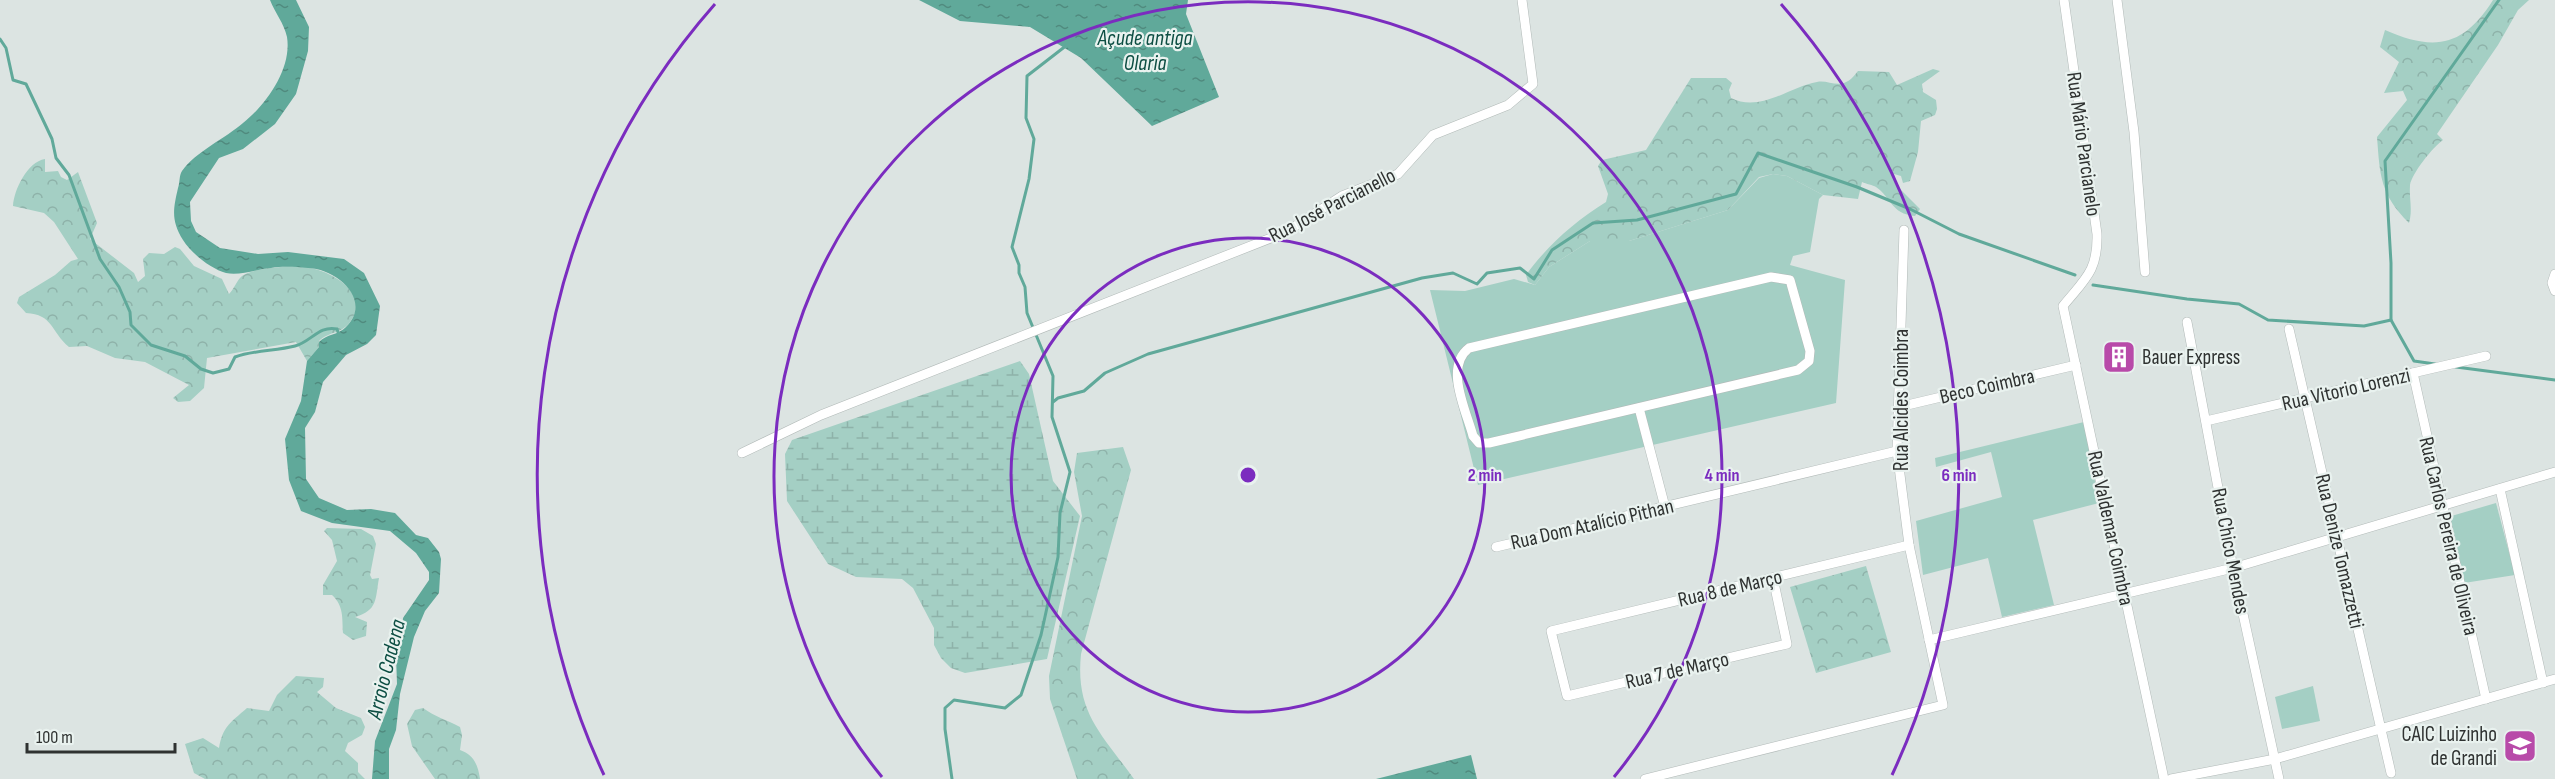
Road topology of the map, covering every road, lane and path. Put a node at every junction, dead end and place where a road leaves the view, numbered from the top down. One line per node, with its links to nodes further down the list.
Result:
1 (1522, 0): 19 (street, Rua José Parcianello)
2 (2064, 0): 7 (street, Rua Mário Parcianelo)
3 (2117, 0): 5 (street)
4 (1904, 230): 15 (street, Rua Alcides Coimbra)
5 (2145, 272)
6 (2554, 275): 8 (street)
7 (2081, 284): 12 (street, Rua Valdemar Coimbra)
8 (2555, 291)
9 (2187, 322): 17 (street, Rua Chico Mendes)
10 (2289, 329): 14 (street, Rua Denize Tomazzetti)
11 (2486, 356): 13 (street, Rua Vitorio Lorenzi)
12 (2076, 365): 15 (street, Beco Coimbra); 29 (street, Rua Valdemar Coimbra)
13 (2413, 373): 14 (street, Rua Vitorio Lorenzi); 22 (street, Rua Carlos Pereira de Oliveira)
14 (2305, 398): 17 (street, Rua Vitorio Lorenzi); 24 (street, Rua Denize Tomazzetti)
15 (1899, 407): 18 (street, Rua Alcides Coimbra)
16 (1639, 408): 16 (street); 23 (street)
17 (2206, 422): 27 (street, Rua Chico Mendes)
18 (1897, 451): 23 (street, Rua Dom Atalício Pithan); 25 (street, Rua Alcides Coimbra)
19 (742, 453)
20 (2555, 472): 21 (street)
21 (2500, 489): 22 (street); 33 (street)
22 (2442, 506): 24 (street); 34 (street, Rua Carlos Pereira de Oliveira)
23 (1665, 507): 26 (street, Rua Dom Atalício Pithan)
24 (2337, 537): 27 (street); 35 (street, Rua Denize Tomazzetti)
25 (1909, 545): 28 (street, Rua 8 de Março); 31 (street, Rua Alcides Coimbra)
26 (1496, 547)
27 (2234, 568): 29 (street); 36 (street, Rua Chico Mendes)
28 (1773, 578): 30 (street, Rua 8 de Março); 30 (street, Rua 7 de Março)
29 (2126, 594): 31 (street); 39 (street, Rua Valdemar Coimbra)
30 (1551, 631)
31 (1929, 640): 38 (street, Rua Alcides Coimbra)
32 (2555, 680): 33 (street)
33 (2543, 683): 34 (street)
34 (2486, 699): 35 (street)
35 (2381, 729): 36 (street); 37 (street, Rua Denize Tomazzetti)
36 (2275, 759): 40 (street); 41 (street, Rua Chico Mendes)
37 (2391, 773)
38 (1645, 779)
39 (2164, 779)
40 (2171, 779)
41 (2279, 779)

